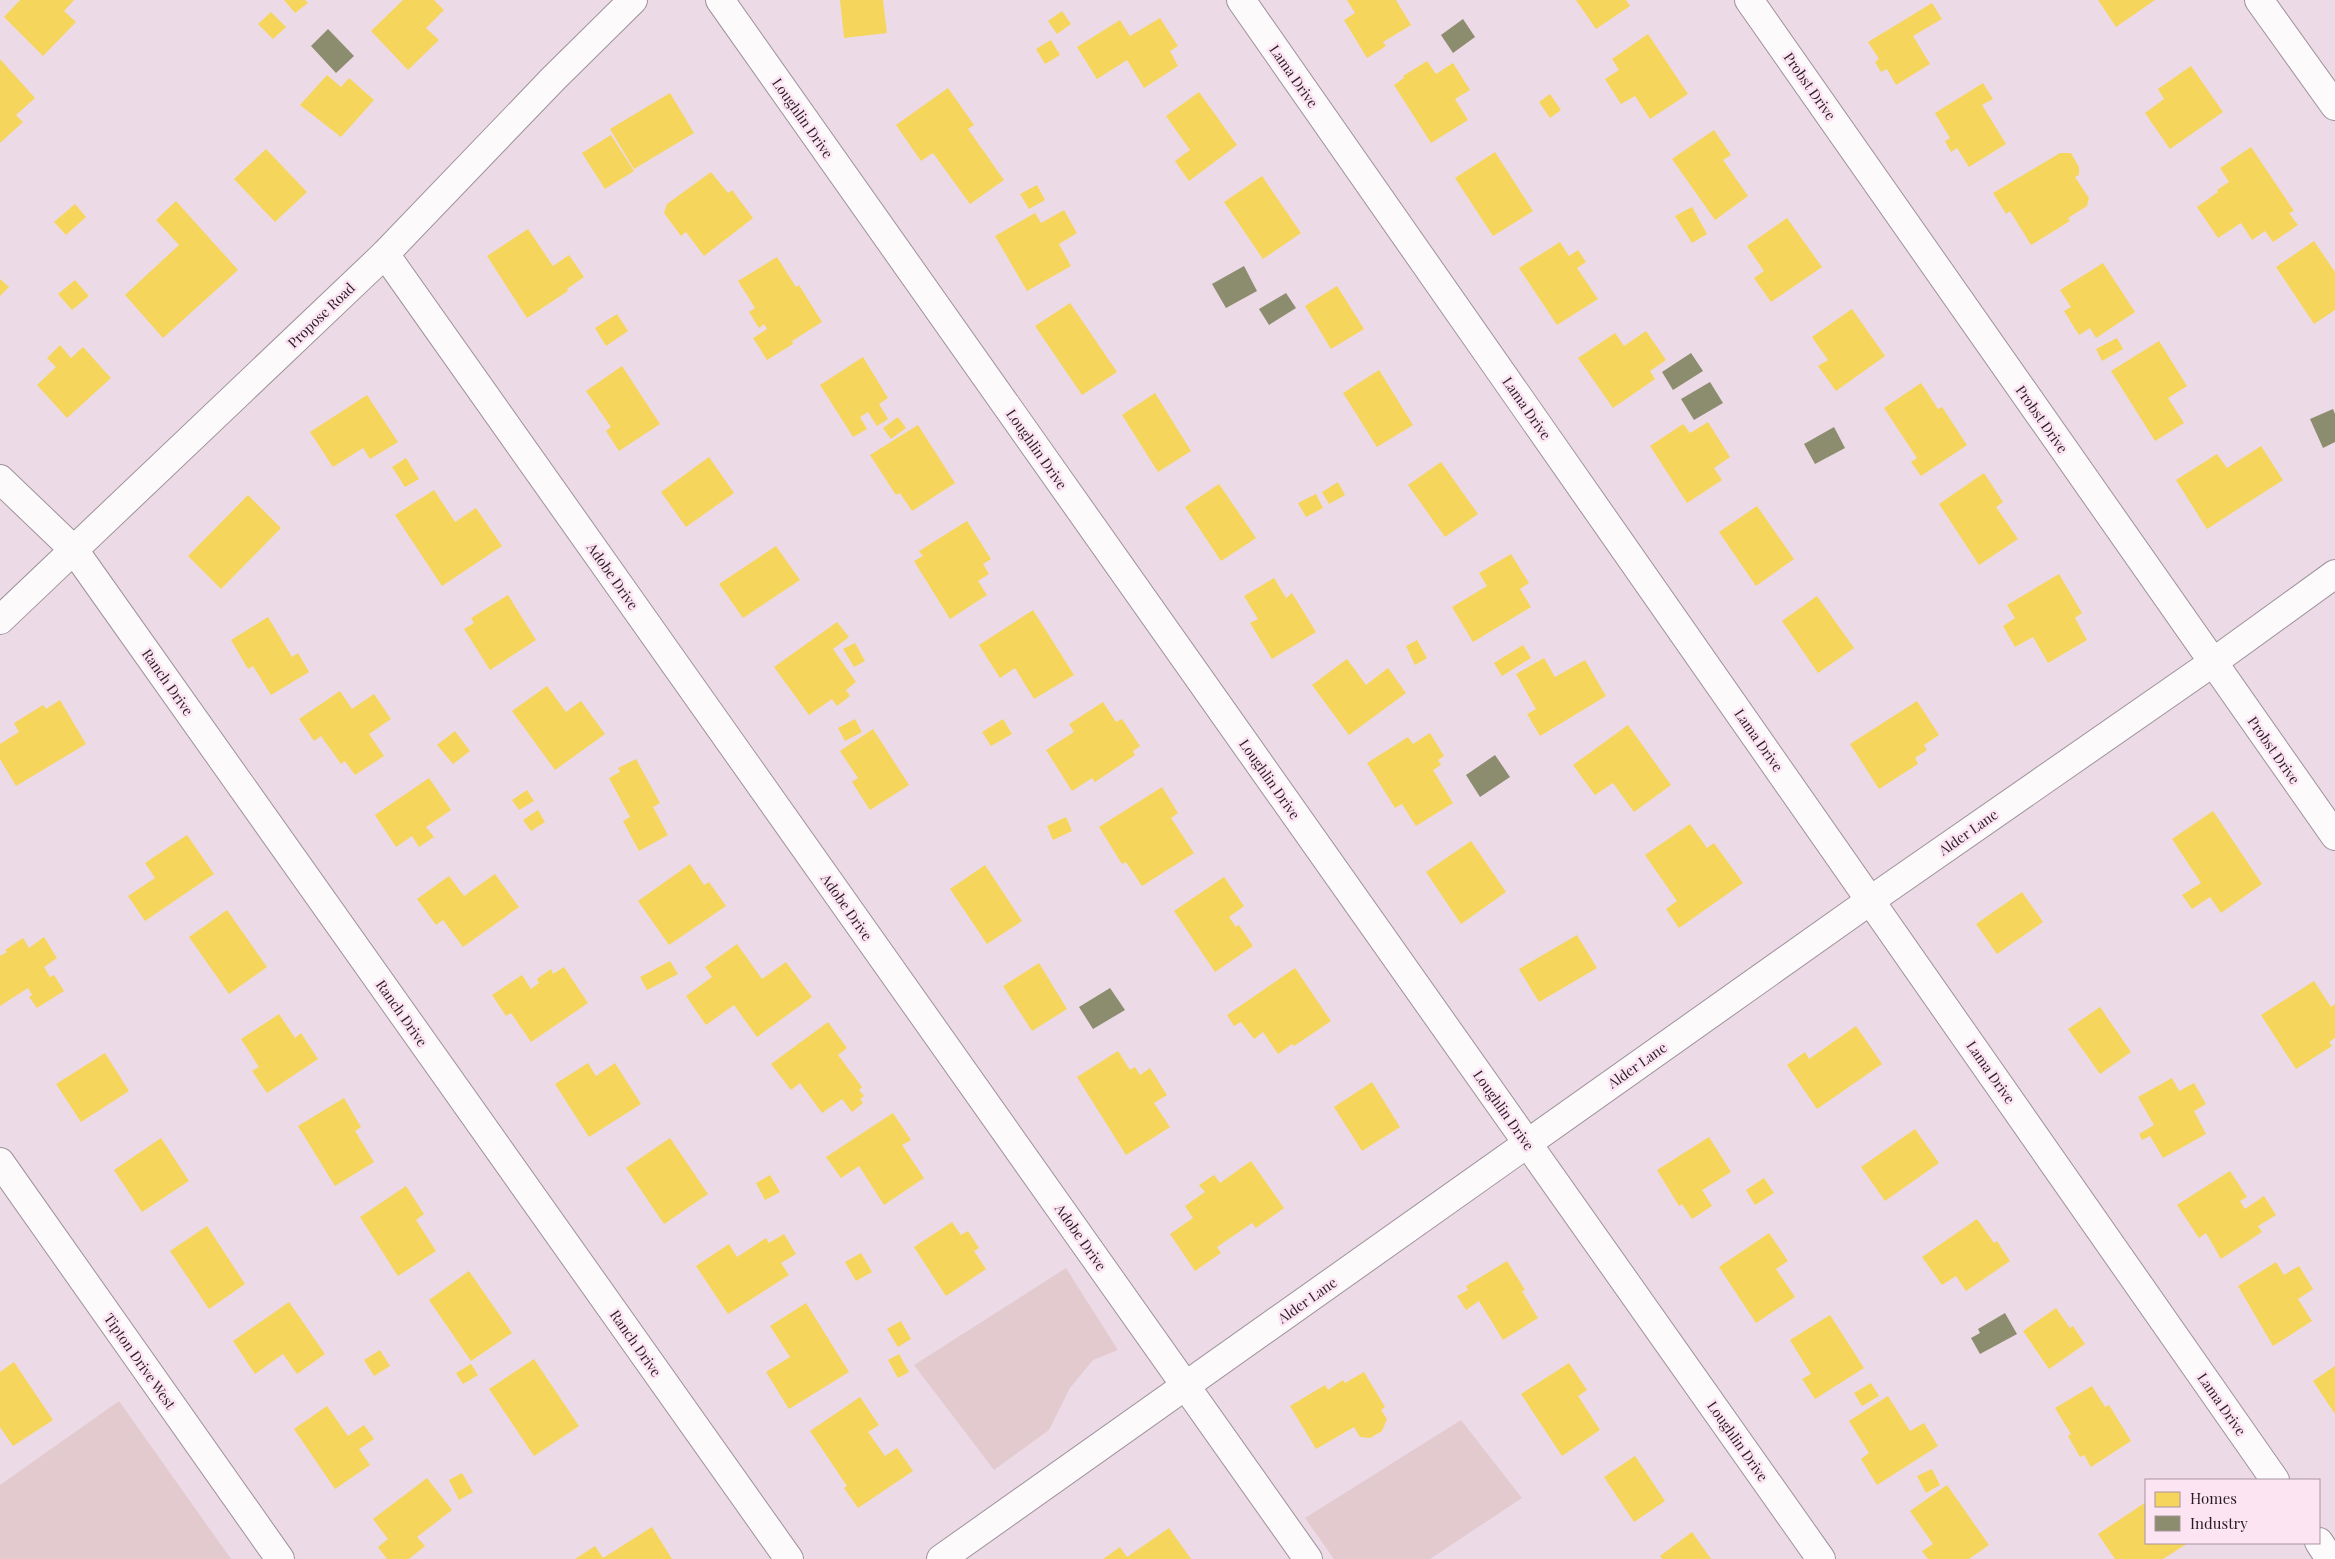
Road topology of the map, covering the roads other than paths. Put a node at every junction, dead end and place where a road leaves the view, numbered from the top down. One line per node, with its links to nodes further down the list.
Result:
1 (633, 0): 7 (street, Propose Road)
2 (720, 0): 15 (street, Loughlin Drive)
3 (1241, 0): 14 (street, Lama Drive)
4 (1749, 0): 12 (street, Probst Drive)
5 (2259, 0): 6 (street)
6 (2335, 106)
7 (385, 254): 9 (street, Propose Road); 17 (street, Adobe Drive)
8 (0, 479): 9 (street, Ranch Drive)
9 (74, 550): 11 (street, Propose Road); 21 (street, Ranch Drive)
10 (2335, 574): 12 (street, Alder Lane)
11 (0, 620)
12 (2212, 664): 13 (street, Probst Drive); 14 (street, Alder Lane)
13 (2335, 836)
14 (1871, 900): 15 (street, Alder Lane); 18 (street, Lama Drive)
15 (1528, 1143): 17 (street, Alder Lane); 24 (street, Loughlin Drive)
16 (0, 1162): 20 (street, Tipton Drive West)
17 (1186, 1386): 22 (street, Alder Lane); 23 (street, Adobe Drive)
18 (2275, 1479)
19 (2320, 1544): 25 (street)
20 (280, 1559)
21 (789, 1559)
22 (941, 1559)
23 (1308, 1559)
24 (1821, 1559)
25 (2330, 1559)

